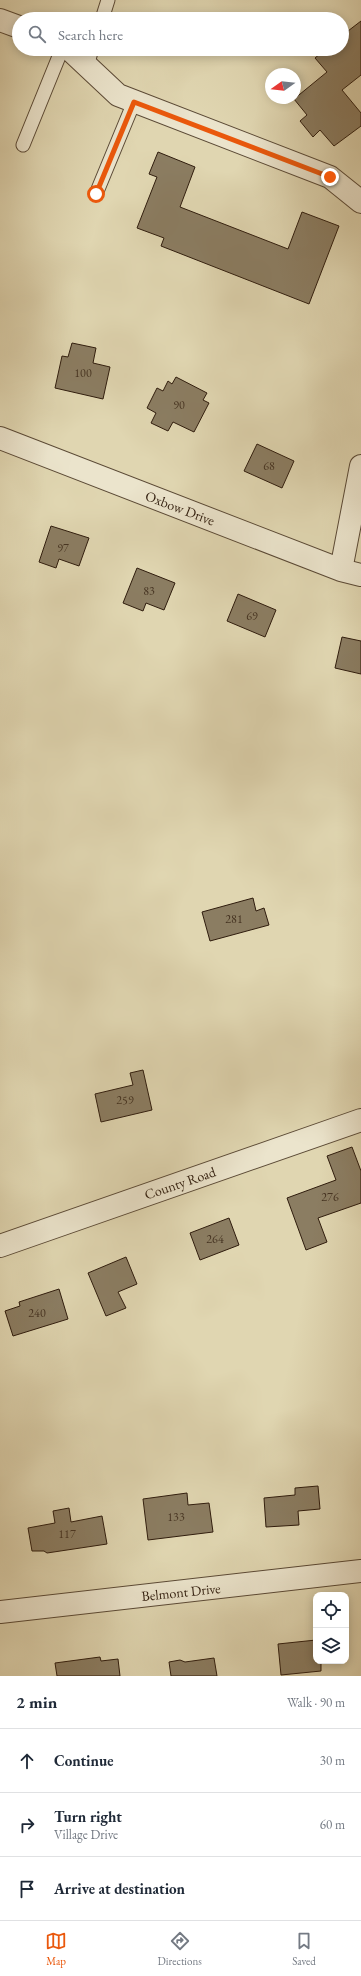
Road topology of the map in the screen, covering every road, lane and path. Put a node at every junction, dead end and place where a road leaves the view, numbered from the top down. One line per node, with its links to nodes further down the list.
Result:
1 (108, 0): 2 (lane)
2 (104, 12)
3 (0, 20): 4 (street)
4 (12, 24)
5 (59, 56): 8 (lane)
6 (90, 58): 7 (street)
7 (134, 102): 9 (lane); 10 (street)
8 (23, 145)
9 (96, 194)
10 (361, 202)
11 (0, 438): 13 (street, Oxbow Drive)
12 (361, 466): 13 (street)
13 (351, 572)
14 (361, 1120): 15 (street, County Road)
15 (0, 1246)
16 (361, 1571): 17 (street, Belmont Drive)
17 (0, 1612)

